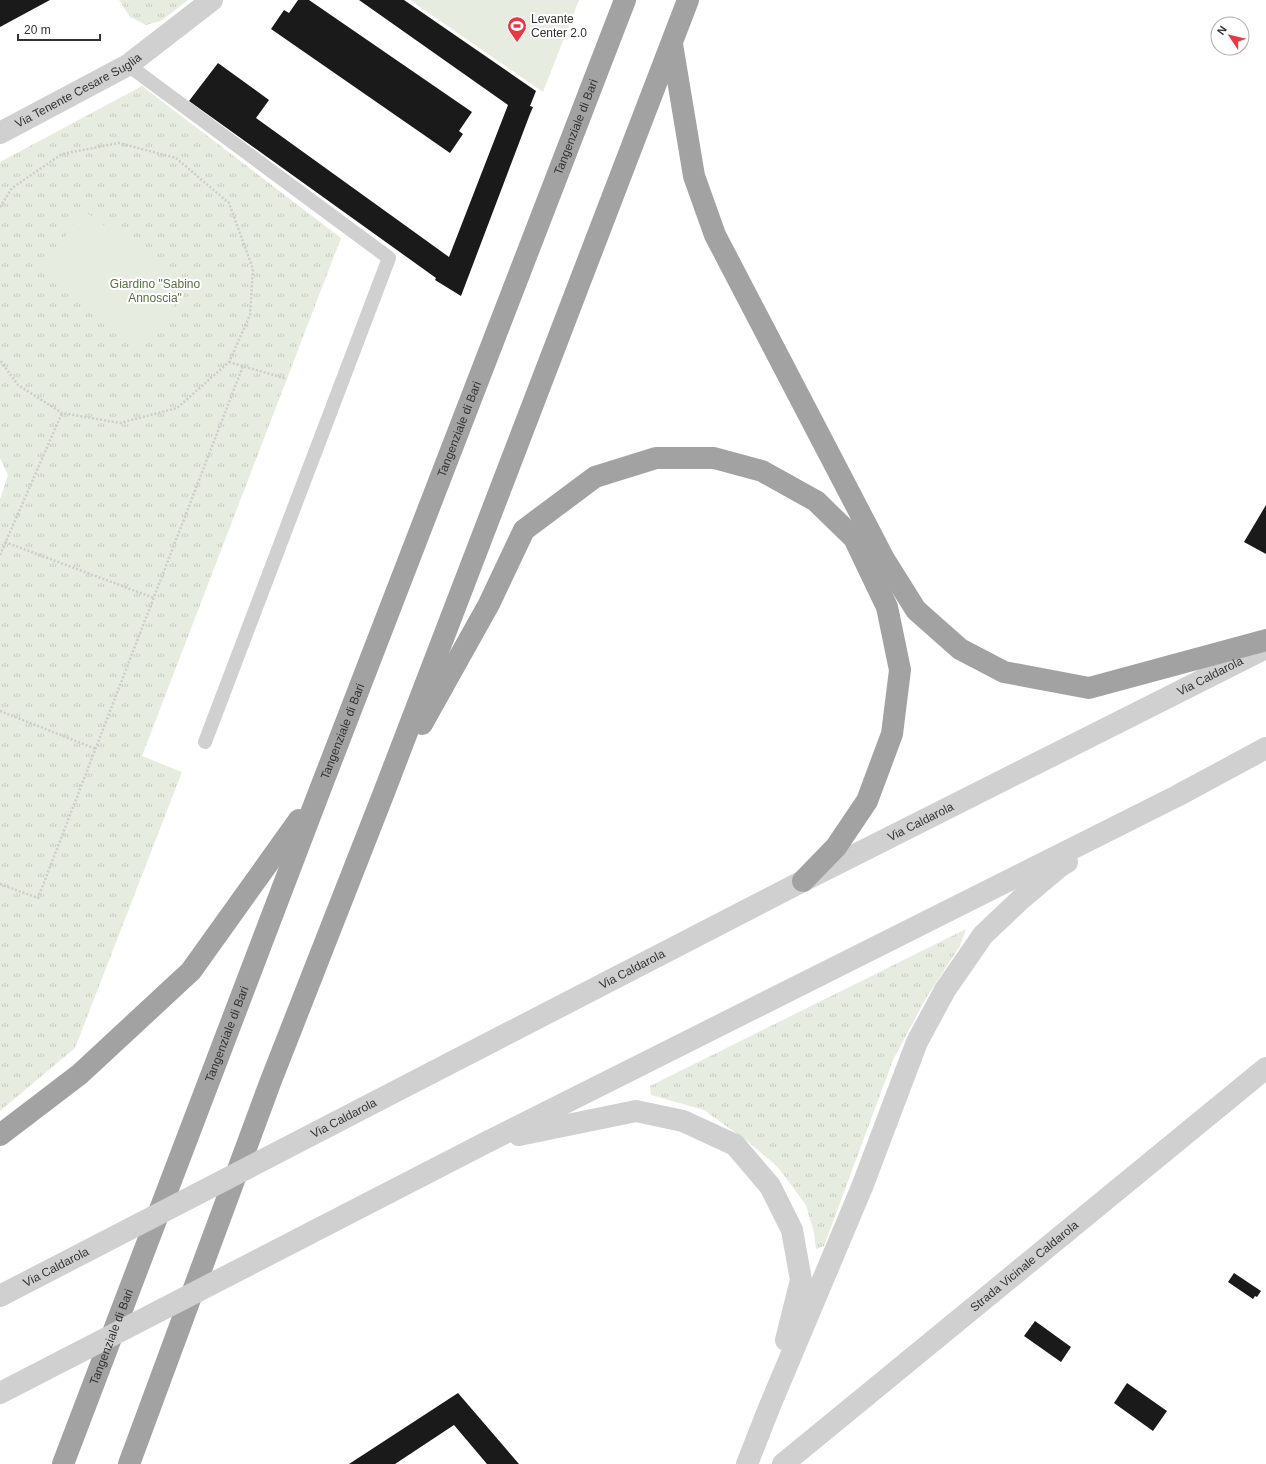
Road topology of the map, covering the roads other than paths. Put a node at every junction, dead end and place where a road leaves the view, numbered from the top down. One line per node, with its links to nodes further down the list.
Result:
1 (212, 0): 5 (street, Via Tenente Cesare Suglia)
2 (625, 0): 11 (highway, Tangenziale di Bari)
3 (688, 0): 4 (highway)
4 (672, 43): 7 (highway); 12 (highway)
5 (128, 65): 6 (street, Via Tenente Cesare Suglia); 9 (lane)
6 (0, 134)
7 (1266, 640)
8 (1266, 648): 14 (street, Via Caldarola)
9 (205, 742)
10 (1266, 748): 13 (street)
11 (318, 795): 16 (highway); 21 (highway, Tangenziale di Bari)
12 (383, 796): 14 (highway); 22 (highway)
13 (1177, 796): 17 (street); 20 (street)
14 (803, 880): 18 (street, Via Caldarola, bridge)
15 (1266, 1068): 24 (street, Strada Vicinale Caldarola)
16 (0, 1135)
17 (489, 1141): 19 (street, bridge); 20 (street)
18 (0, 1296)
19 (0, 1393)
20 (769, 1408): 23 (street)
21 (63, 1464)
22 (129, 1464)
23 (747, 1464)
24 (782, 1464)

